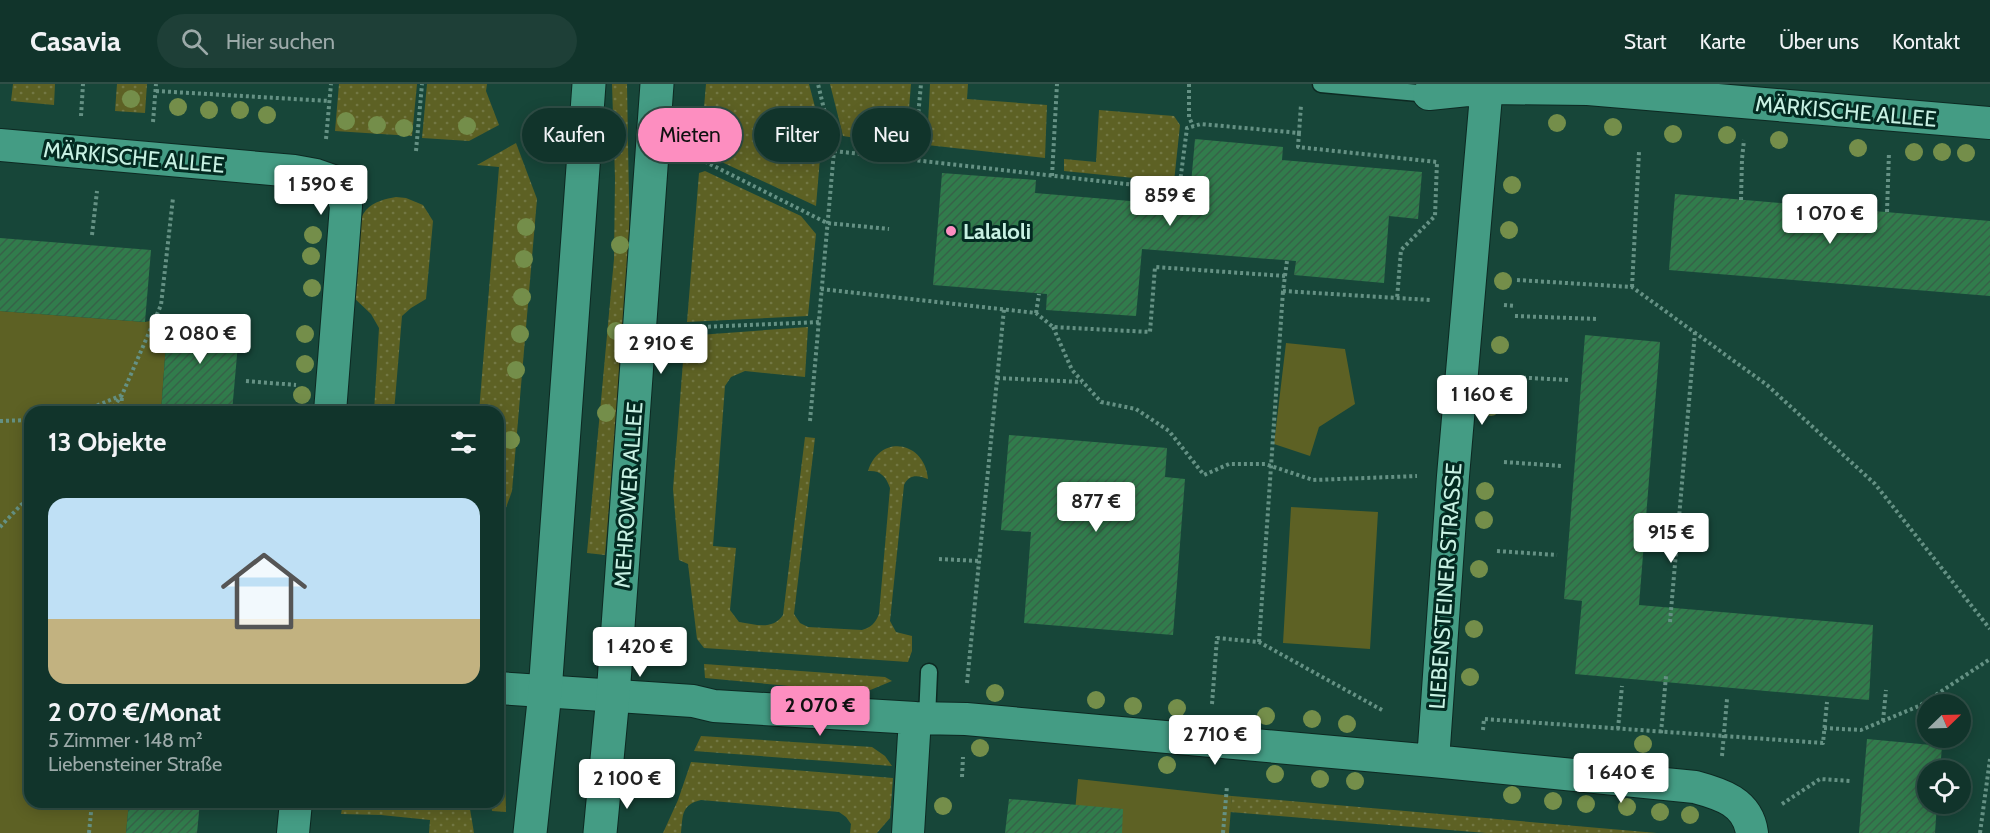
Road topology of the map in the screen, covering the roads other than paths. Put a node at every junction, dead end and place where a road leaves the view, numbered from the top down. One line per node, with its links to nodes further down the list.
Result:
1 (590, 84): 11 (main road)
2 (657, 84): 12 (main road, MEHROWER ALLEE)
3 (1321, 84): 5 (lane, MÄRKISCHE ALLEE)
4 (1487, 86): 5 (street, MÄRKISCHE ALLEE); 6 (street, MÄRKISCHE ALLEE); 14 (street, LIEBENSTEINER STRASSE)
5 (1429, 94)
6 (1990, 123)
7 (0, 145): 8 (street, MÄRKISCHE ALLEE)
8 (331, 400)
9 (929, 672): 13 (lane)
10 (504, 689): 11 (street)
11 (545, 692): 12 (street); 18 (main road)
12 (613, 696): 13 (street); 19 (main road, MEHROWER ALLEE)
13 (921, 718): 14 (street); 20 (street)
14 (1432, 761): 16 (street)
15 (295, 808): 17 (street)
16 (1751, 828)
17 (293, 833)
18 (530, 833)
19 (600, 833)
20 (908, 833)

